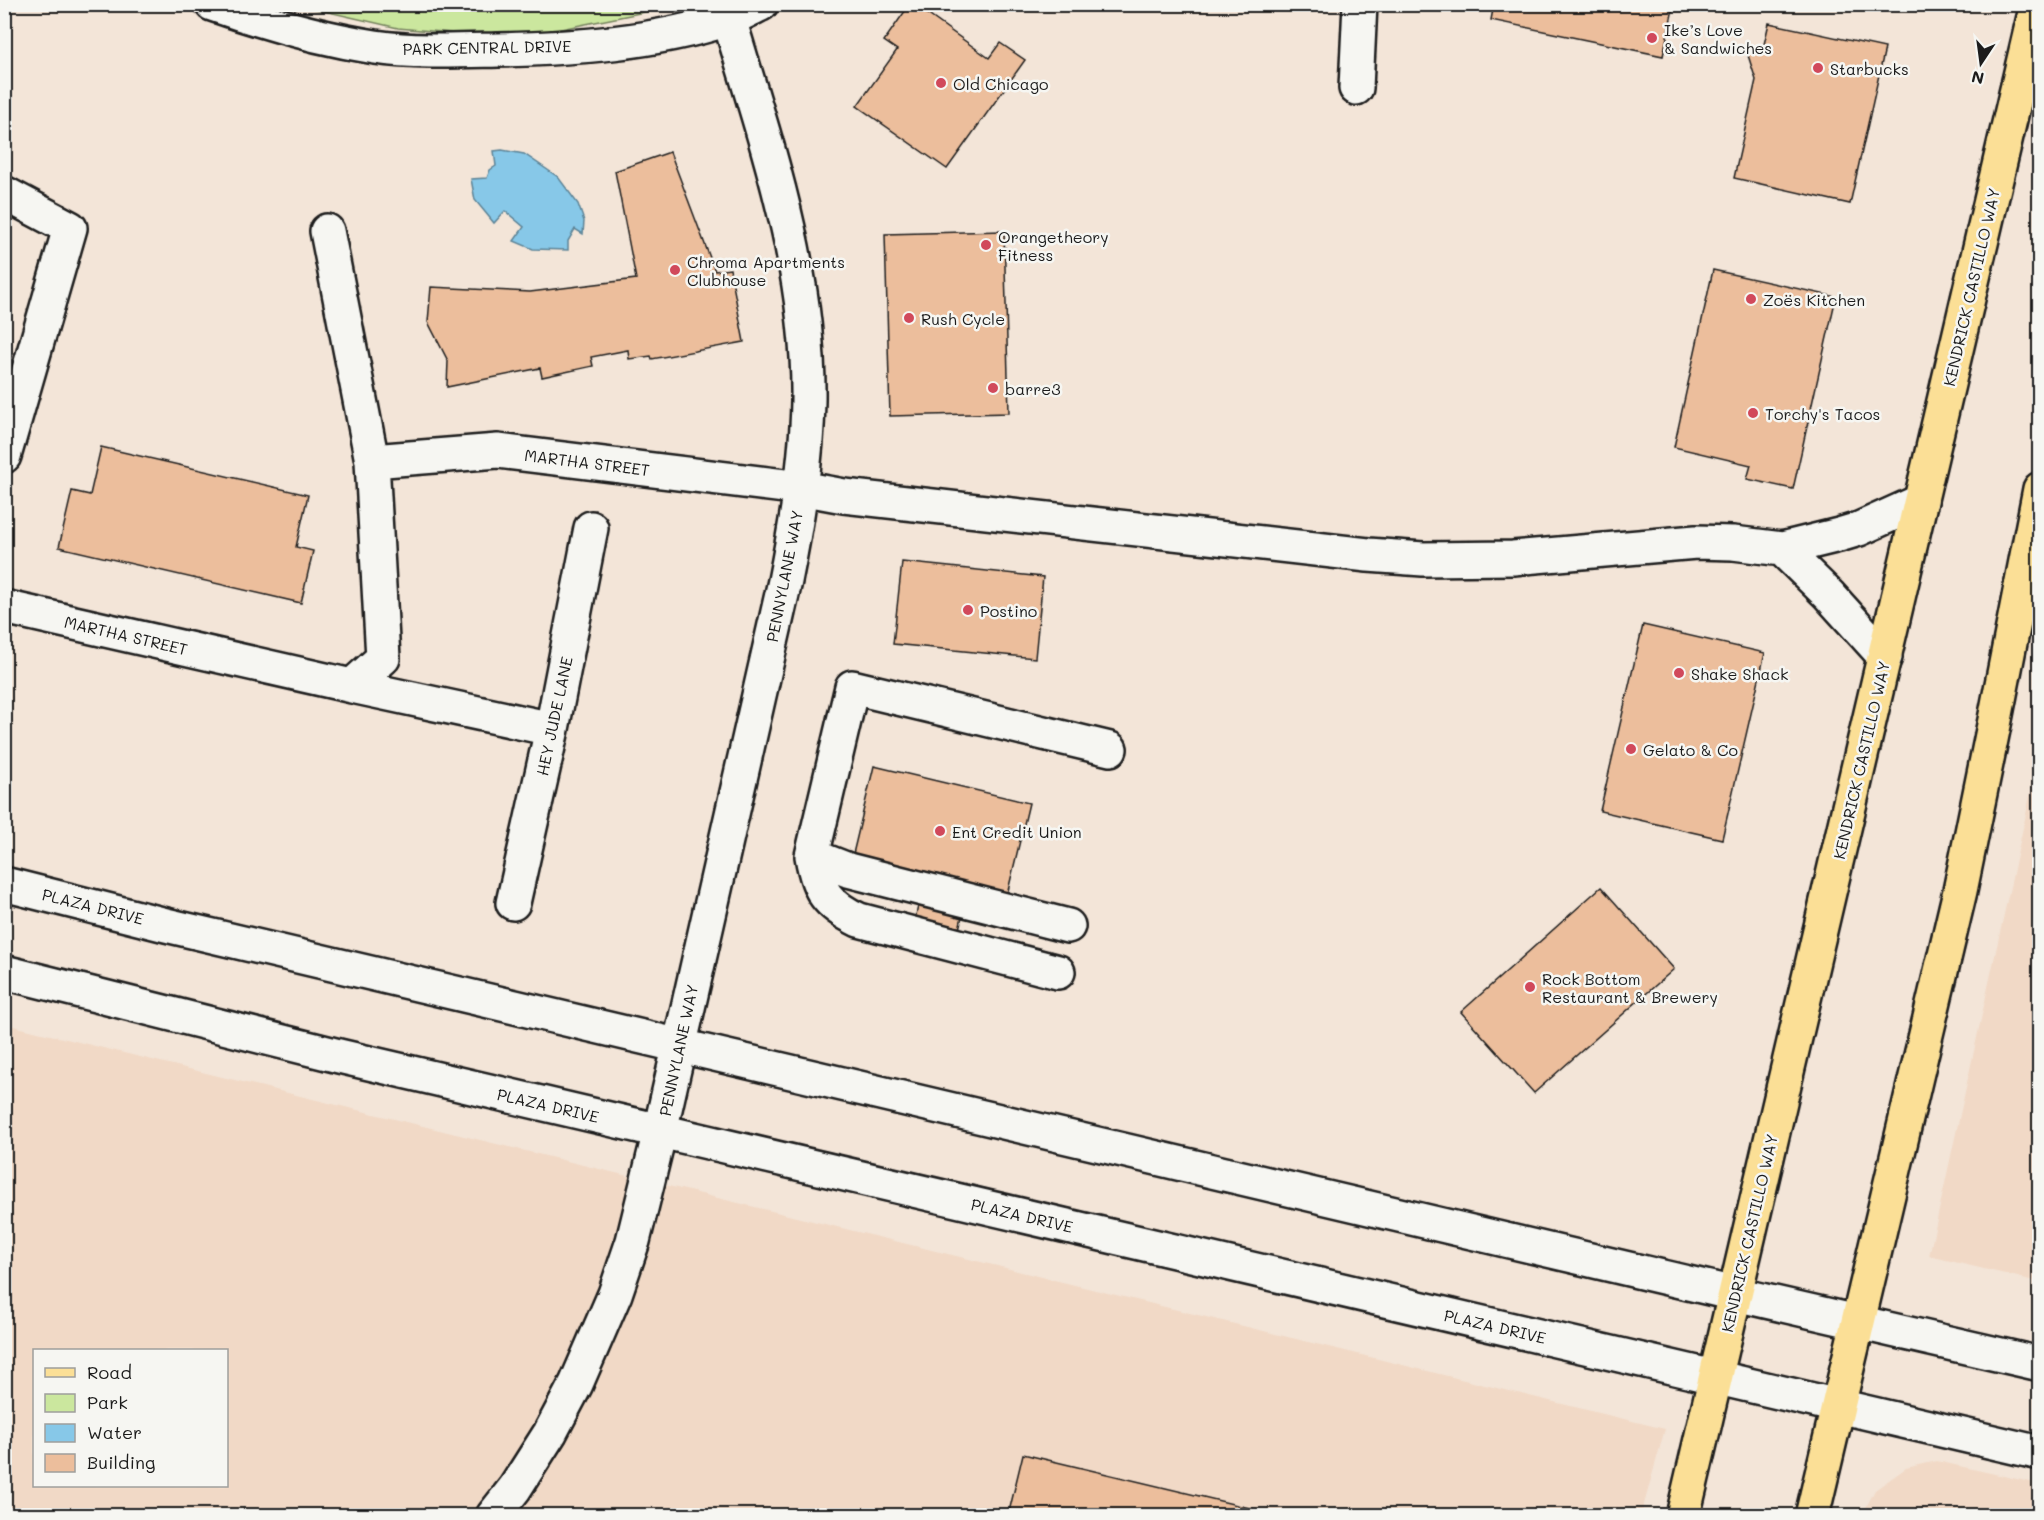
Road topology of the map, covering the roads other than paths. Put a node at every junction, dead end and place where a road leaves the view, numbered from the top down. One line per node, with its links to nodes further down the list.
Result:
1 (212, 4): 5 (street, PARK CENTRAL DRIVE)
2 (761, 4): 5 (street, PARK CENTRAL DRIVE)
3 (1360, 4): 6 (street)
4 (2037, 4): 13 (main road, KENDRICK CASTILLO WAY)
5 (729, 19): 11 (street, PENNYLANE WAY)
6 (1356, 88)
7 (4, 192): 9 (street)
8 (327, 231): 10 (street)
9 (4, 456)
10 (372, 461): 11 (street, MARTHA STREET); 18 (street)
11 (801, 488): 15 (street, MARTHA STREET); 25 (street, PENNYLANE WAY)
12 (2040, 489): 28 (main road)
13 (1921, 501): 15 (street, MARTHA STREET); 17 (main road, KENDRICK CASTILLO WAY)
14 (591, 528): 19 (street, HEY JUDE LANE)
15 (1782, 549): 17 (street)
16 (4, 607): 18 (street, MARTHA STREET)
17 (1885, 657): 27 (main road, KENDRICK CASTILLO WAY)
18 (352, 686): 19 (street, MARTHA STREET)
19 (552, 729): 23 (street, HEY JUDE LANE)
20 (1110, 748): 21 (street)
21 (814, 866): 21 (street)
22 (4, 884): 25 (street, PLAZA DRIVE)
23 (513, 903)
24 (4, 972): 26 (street, PLAZA DRIVE)
25 (680, 1045): 26 (street, PENNYLANE WAY); 27 (street, PLAZA DRIVE)
26 (660, 1131): 30 (street, PLAZA DRIVE); 33 (street, PENNYLANE WAY)
27 (1735, 1294): 28 (street, PLAZA DRIVE); 30 (main road, KENDRICK CASTILLO WAY)
28 (1859, 1322): 29 (street, PLAZA DRIVE); 31 (main road)
29 (2040, 1364)
30 (1715, 1377): 31 (street, PLAZA DRIVE); 34 (main road, KENDRICK CASTILLO WAY)
31 (1839, 1406): 32 (street, PLAZA DRIVE); 35 (main road)
32 (2040, 1454)
33 (493, 1515)
34 (1683, 1515)
35 (1812, 1515)

